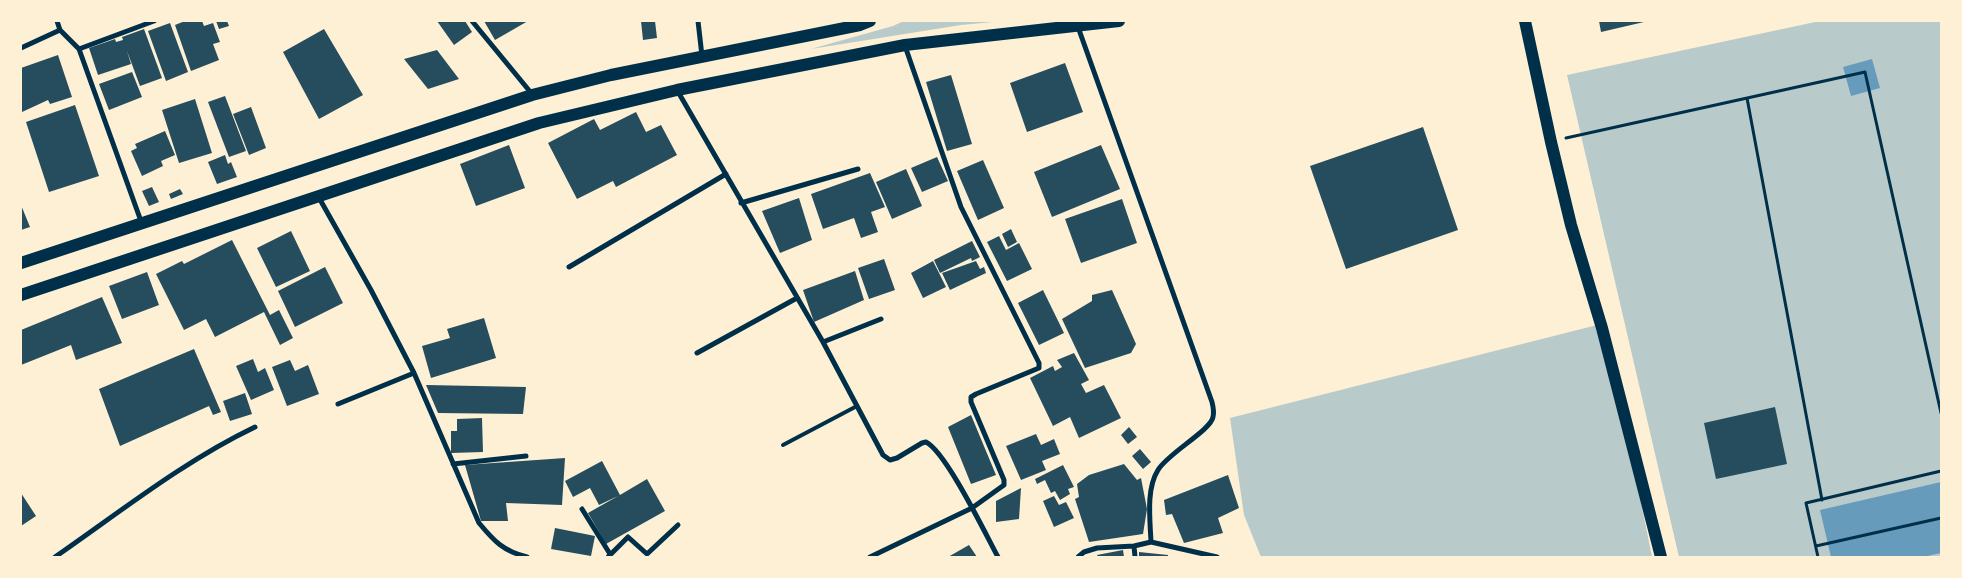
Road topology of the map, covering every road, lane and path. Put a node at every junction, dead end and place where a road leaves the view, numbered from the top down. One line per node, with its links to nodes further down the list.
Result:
1 (57, 21): 9 (street)
2 (154, 21): 12 (street)
3 (472, 21): 15 (street)
4 (698, 21): 13 (street)
5 (870, 21): 13 (main road)
6 (1118, 21): 8 (main road)
7 (1525, 21): 17 (main road)
8 (1078, 26): 10 (main road); 44 (street)
9 (60, 30): 11 (street); 12 (street)
10 (904, 45): 14 (main road); 41 (street)
11 (21, 48)
12 (79, 49): 22 (street)
13 (702, 56): 15 (main road)
14 (677, 90): 19 (street); 20 (main road)
15 (532, 95): 22 (main road)
16 (1747, 98): 17 (path); 33 (path); 39 (path)
17 (1550, 142): 56 (main road)
18 (858, 169): 21 (street)
19 (726, 174): 21 (street); 24 (street)
20 (318, 196): 25 (main road); 30 (street)
21 (741, 203): 26 (street)
22 (142, 224): 23 (main road)
23 (21, 263)
24 (569, 268)
25 (21, 295)
26 (797, 298): 28 (street); 29 (street)
27 (881, 319): 28 (street)
28 (823, 342): 32 (street)
29 (698, 353)
30 (414, 373): 31 (street); 37 (street)
31 (338, 404)
32 (858, 406): 35 (lane); 41 (street)
33 (1941, 412)
34 (255, 427): 49 (street)
35 (783, 445)
36 (526, 456): 37 (street)
37 (453, 464): 50 (street)
38 (1941, 471): 39 (path)
39 (1822, 500): 46 (path)
40 (582, 508): 48 (street)
41 (972, 508): 51 (street); 52 (street)
42 (1941, 518): 46 (path)
43 (678, 525): 48 (street)
44 (1151, 542): 45 (street); 47 (street)
45 (1134, 546): 53 (street); 54 (street)
46 (1816, 546): 57 (path)
47 (1196, 554): 55 (street)
48 (609, 555)
49 (55, 557)
50 (527, 557)
51 (870, 557)
52 (998, 557)
53 (1078, 557)
54 (1135, 557)
55 (1218, 557)
56 (1661, 557)
57 (1818, 557)

